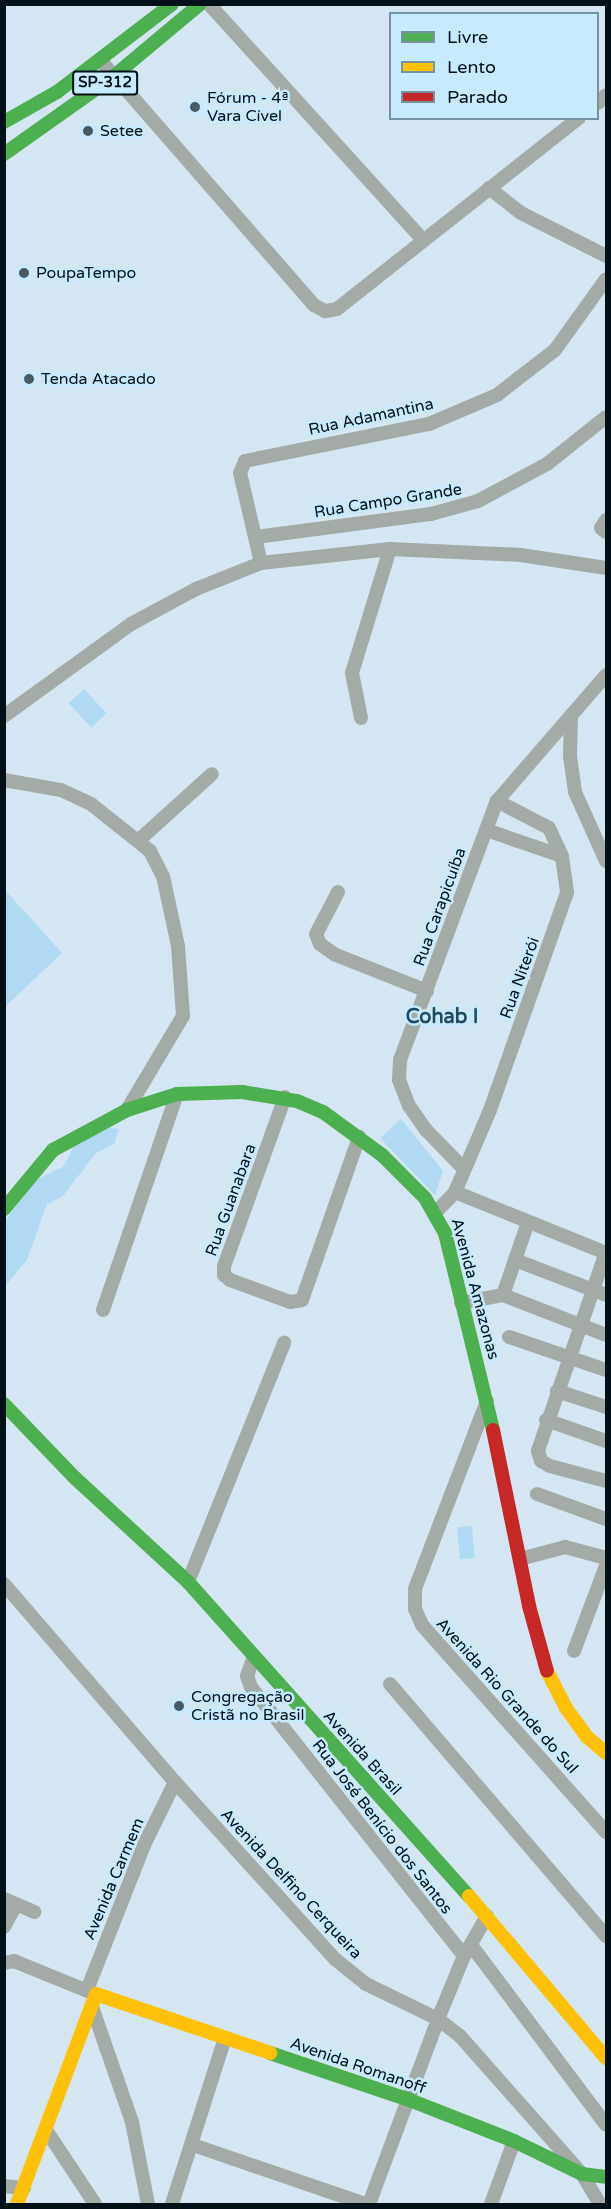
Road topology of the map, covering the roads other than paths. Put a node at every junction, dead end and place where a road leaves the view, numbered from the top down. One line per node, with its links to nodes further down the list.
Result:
1 (172, 4): 4 (street, SP-312)
2 (200, 4): 5 (street, SP-312)
3 (209, 4): 10 (street)
4 (100, 61): 5 (street); 7 (street, SP-312)
5 (114, 76): 8 (street, SP-312); 10 (street)
6 (576, 120): 9 (street)
7 (4, 122)
8 (4, 154)
9 (489, 188): 10 (street); 11 (street)
10 (423, 240)
11 (606, 256)
12 (606, 279): 14 (street, Rua Adamantina)
13 (606, 417): 14 (street, Rua Campo Grande)
14 (256, 537): 16 (street)
15 (390, 549): 16 (street); 17 (street); 21 (street)
16 (261, 563): 20 (street)
17 (606, 568)
18 (606, 675): 19 (street, Rua Carapicuíba)
19 (571, 715): 24 (street, Rua Carapicuíba); 28 (street)
20 (4, 716)
21 (361, 718)
22 (212, 774): 26 (street)
23 (4, 780): 26 (street)
24 (497, 801): 25 (street, Rua Carapicuíba); 27 (street, Rua Niterói)
25 (486, 830): 27 (street); 30 (street, Rua Carapicuíba)
26 (139, 840): 33 (street)
27 (562, 856): 35 (street, Rua Niterói)
28 (606, 861)
29 (338, 892): 30 (street)
30 (427, 991): 35 (street, Rua Carapicuíba)
31 (177, 1095): 32 (street, Avenida Amazonas); 33 (street, Avenida Amazonas); 46 (street)
32 (285, 1097): 34 (street, Avenida Amazonas); 34 (street, Rua Guanabara)
33 (127, 1110): 37 (street, Avenida Amazonas)
34 (359, 1137): 38 (street, Avenida Amazonas)
35 (462, 1167): 36 (street, Rua Niterói)
36 (454, 1192): 38 (street); 39 (street)
37 (4, 1209)
38 (436, 1212): 45 (street, Avenida Amazonas)
39 (528, 1222): 40 (street); 41 (street)
40 (606, 1252): 42 (street)
41 (515, 1260): 42 (street); 43 (street)
42 (592, 1290): 44 (street); 47 (street)
43 (504, 1295): 45 (street); 47 (street)
44 (606, 1295)
45 (461, 1303): 54 (street, Avenida Amazonas)
46 (103, 1310)
47 (580, 1326): 48 (street); 51 (street)
48 (606, 1335)
49 (509, 1337): 51 (street)
50 (284, 1343): 65 (street)
51 (570, 1358): 52 (street); 53 (street)
52 (606, 1370)
53 (557, 1391): 56 (street); 57 (street)
54 (487, 1401): 62 (street, Avenida Amazonas); 72 (street, Avenida Rio Grande do Sul)
55 (4, 1404): 65 (street, Avenida Brasil)
56 (606, 1407)
57 (546, 1420): 58 (street); 59 (street)
58 (606, 1441)
59 (606, 1481)
60 (537, 1494): 61 (street)
61 (606, 1518)
62 (520, 1558): 63 (street); 70 (street, Avenida Amazonas)
63 (606, 1558)
64 (606, 1566): 67 (street)
65 (188, 1582): 68 (street, Avenida Brasil)
66 (4, 1584): 71 (street, Avenida Delfino Cerqueira)
67 (574, 1651)
68 (254, 1656): 75 (street, Avenida Brasil); 78 (street, Rua José Benício dos Santos)
69 (390, 1684): 77 (street)
70 (606, 1753)
71 (175, 1782): 80 (street, Avenida Carmem); 81 (street, Avenida Delfino Cerqueira)
72 (606, 1832)
73 (10, 1901): 74 (street); 76 (street)
74 (34, 1912)
75 (487, 1916): 78 (street); 82 (street, Avenida Brasil)
76 (4, 1927)
77 (606, 1936)
78 (468, 1951): 81 (street); 87 (street, Rua José Benício dos Santos)
79 (8, 1960): 80 (street, Avenida Romanoff)
80 (92, 1997): 83 (street, Avenida Romanoff); 88 (street, Avenida Carmem); 98 (street)
81 (438, 2019): 86 (street); 91 (street, Avenida Delfino Cerqueira)
82 (587, 2033): 84 (street); 85 (street, Avenida Brasil)
83 (225, 2038): 86 (street, Avenida Romanoff); 90 (street)
84 (606, 2048)
85 (606, 2058)
86 (407, 2099): 89 (street, Avenida Romanoff); 100 (street)
87 (606, 2126)
88 (46, 2130): 94 (street, Avenida Carmem); 97 (street)
89 (514, 2141): 91 (street, Avenida Romanoff); 101 (street)
90 (193, 2145): 99 (street); 100 (street)
91 (582, 2174): 92 (street, Avenida Romanoff); 95 (street, Avenida Delfino Cerqueira)
92 (606, 2176)
93 (4, 2186): 94 (street)
94 (24, 2188): 96 (street, Avenida Carmem)
95 (600, 2204)
96 (17, 2205)
97 (95, 2205)
98 (148, 2205)
99 (172, 2205)
100 (367, 2205)
101 (491, 2205)

